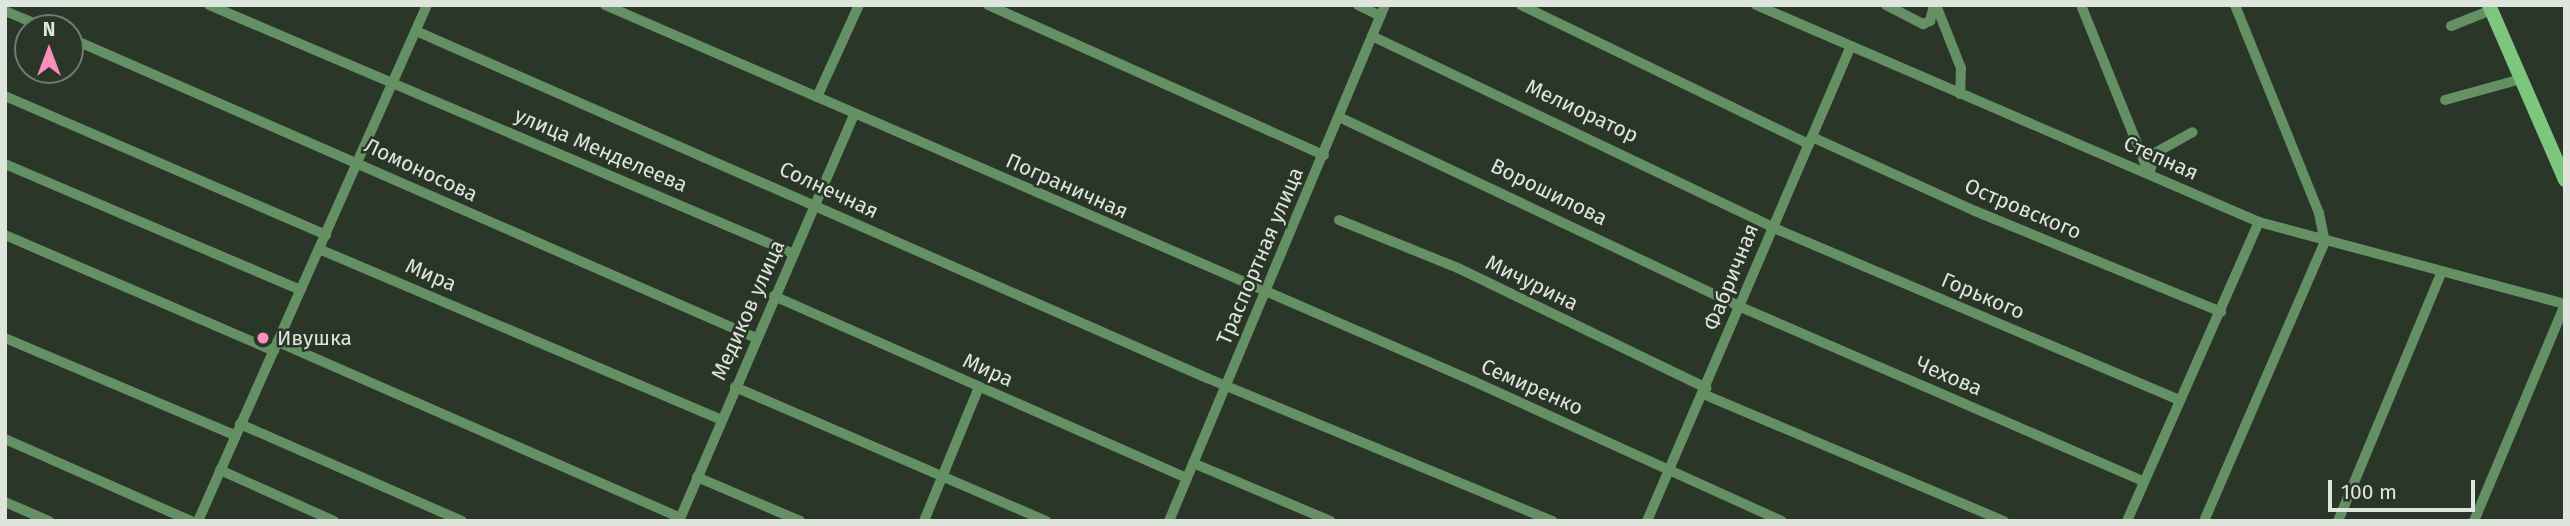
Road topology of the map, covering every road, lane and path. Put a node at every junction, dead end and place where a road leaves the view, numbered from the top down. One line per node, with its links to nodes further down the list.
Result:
1 (209, 5): 21 (street, улица Менделеева)
2 (427, 5): 16 (street)
3 (605, 5): 24 (street, Пограничная)
4 (859, 5): 24 (street)
5 (988, 5): 30 (street)
6 (1358, 5): 14 (street)
7 (1521, 5): 29 (street, Островского)
8 (1756, 5): 19 (street, Степная)
9 (1886, 5): 10 (street)
10 (1935, 5): 22 (street)
11 (2081, 5): 33 (street)
12 (2235, 5): 41 (street)
13 (2490, 7): 15 (street); 20 (street)
14 (1383, 11): 17 (street, Траспортная улица)
15 (2451, 26)
16 (416, 31): 21 (street); 35 (street, Солнечная)
17 (1373, 36): 27 (street, Траспортная улица); 38 (street, Мелиоратор)
18 (84, 44): 31 (street, Ломоносова)
19 (1850, 48): 22 (street, Степная); 29 (street, Фабричная)
20 (2521, 79): 25 (street); 34 (street)
21 (393, 84): 31 (street); 43 (street, улица Менделеева)
22 (1960, 94): 33 (street, Степная)
23 (5, 96): 40 (street)
24 (817, 97): 26 (street, Пограничная)
25 (2445, 100)
26 (854, 114): 35 (street, Медиков улица); 46 (street, Пограничная)
27 (1339, 117): 30 (street, Траспортная улица); 48 (street, Ворошилова)
28 (2193, 132): 33 (street)
29 (1810, 141): 38 (street, Фабричная); 50 (street, Островского)
30 (1324, 155): 46 (street, Траспортная улица)
31 (356, 163): 40 (street); 52 (street, Ломоносова)
32 (5, 164): 45 (street)
33 (2149, 173): 37 (street, Степная)
34 (2565, 180)
35 (815, 206): 43 (street, Медиков улица); 54 (street, Солнечная)
36 (1339, 220): 57 (street, Мичурина)
37 (2259, 222): 41 (street, Степная); 50 (street)
38 (1773, 224): 48 (street, Фабричная); 58 (street, Горького)
39 (5, 235): 53 (street)
40 (326, 235): 42 (street)
41 (2325, 242): 44 (street, Степная); 86 (street)
42 (319, 249): 45 (street); 59 (street, Мира)
43 (794, 254): 47 (street, Медиков улица)
44 (2441, 273): 49 (street, Степная); 87 (street)
45 (300, 290): 53 (street)
46 (1264, 293): 54 (street, Траспортная улица); 64 (street, Семиренко)
47 (774, 296): 52 (street, Медиков улица); 56 (street, Мира)
48 (1741, 303): 57 (street, Фабричная); 68 (street, Чехова)
49 (2565, 304): 88 (street)
50 (2221, 312): 58 (street)
51 (5, 338): 60 (street)
52 (756, 338): 55 (street, Медиков улица)
53 (276, 346): 60 (street); 70 (street)
54 (1225, 384): 62 (street, Траспортная улица); 81 (street, Солнечная)
55 (735, 387): 59 (street, Медиков улица); 66 (street)
56 (979, 387): 66 (street); 67 (street, Мира)
57 (1704, 391): 64 (street, Фабричная); 84 (street, Мичурина)
58 (2180, 400): 68 (street)
59 (722, 420): 65 (street, Медиков улица)
60 (237, 430): 63 (street); 75 (street)
61 (5, 439): 72 (street)
62 (1193, 463): 67 (street, Траспортная улица); 80 (street)
63 (220, 470): 73 (street); 74 (street)
64 (1668, 471): 82 (street, Фабричная); 83 (street, Семиренко)
65 (697, 477): 70 (street, Медиков улица); 76 (street)
66 (942, 477): 77 (street); 78 (street)
67 (1187, 478): 79 (street, Траспортная улица)
68 (2143, 481): 85 (street)
69 (5, 502): 71 (street)
70 (679, 519)
71 (49, 521)
72 (191, 521)
73 (198, 521)
74 (334, 521)
75 (462, 521)
76 (800, 521)
77 (924, 521)
78 (1046, 521)
79 (1169, 521)
80 (1330, 521)
81 (1553, 521)
82 (1647, 521)
83 (1782, 521)
84 (2004, 521)
85 (2127, 521)
86 (2204, 521)
87 (2338, 521)
88 (2474, 521)

